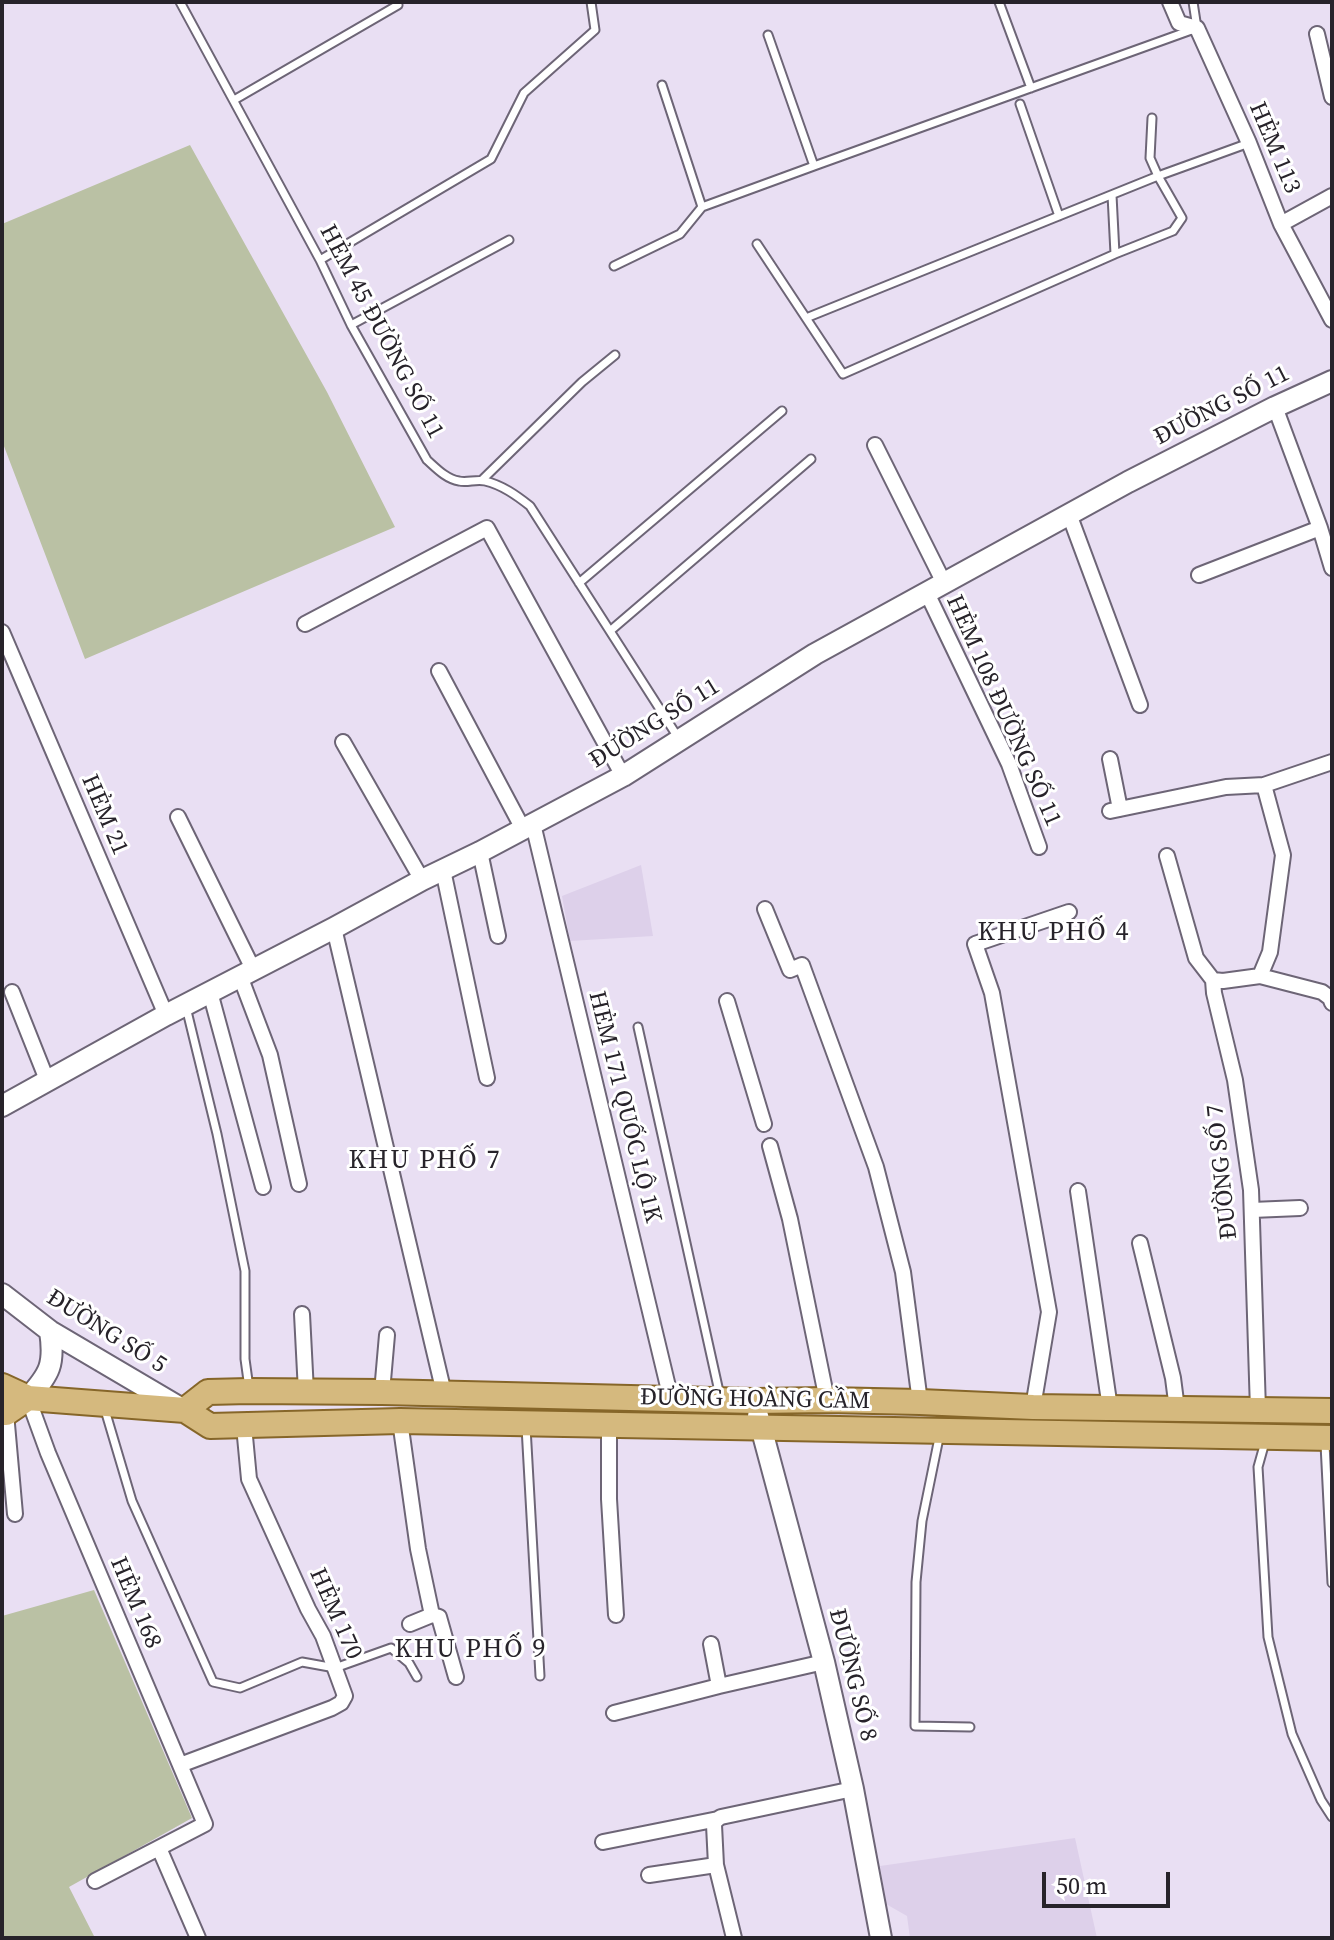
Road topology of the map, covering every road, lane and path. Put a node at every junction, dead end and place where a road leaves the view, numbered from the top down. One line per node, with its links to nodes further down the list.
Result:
1 (180, 2): 13 (lane, HẺM 45 ĐƯỜNG SỐ 11)
2 (591, 2): 27 (lane)
3 (999, 2): 11 (lane)
4 (1170, 2): 7 (street, HẺM 113)
5 (1193, 2): 7 (lane)
6 (398, 5): 13 (lane)
7 (1197, 28): 11 (lane); 16 (street, HẺM 113)
8 (1317, 34): 12 (street)
9 (768, 35): 17 (lane)
10 (662, 85): 21 (lane)
11 (1031, 88): 17 (lane)
12 (1332, 97)
13 (234, 100): 27 (lane, HẺM 45 ĐƯỜNG SỐ 11)
14 (1020, 104): 22 (lane)
15 (1152, 118): 18 (lane)
16 (1249, 143): 18 (lane); 23 (street, HẺM 113)
17 (814, 166): 21 (lane)
18 (1158, 176): 19 (lane); 26 (lane)
19 (1112, 195): 22 (lane); 26 (lane)
20 (1332, 196): 23 (street)
21 (702, 207): 28 (lane)
22 (1059, 216): 29 (lane)
23 (1281, 224): 30 (street, HẺM 113)
24 (509, 240): 31 (lane)
25 (757, 244): 29 (lane)
26 (1115, 254): 29 (lane)
27 (320, 260): 31 (lane, HẺM 45 ĐƯỜNG SỐ 11)
28 (614, 266)
29 (806, 318)
30 (1332, 320)
31 (351, 325): 38 (lane, HẺM 45 ĐƯỜNG SỐ 11)
32 (615, 355): 38 (lane)
33 (1332, 381): 34 (main road, ĐƯỜNG SỐ 11)
34 (1275, 407): 39 (main road, ĐƯỜNG SỐ 11); 40 (street)
35 (782, 411): 43 (lane)
36 (875, 445): 44 (street, HẺM 108 ĐƯỜNG SỐ 11)
37 (811, 459): 46 (lane)
38 (482, 480): 43 (lane, HẺM 45 ĐƯỜNG SỐ 11)
39 (1069, 514): 44 (main road, ĐƯỜNG SỐ 11); 49 (street)
40 (1320, 528): 41 (street); 42 (street)
41 (1332, 568)
42 (1199, 575)
43 (579, 583): 46 (lane, HẺM 45 ĐƯỜNG SỐ 11)
44 (935, 588): 50 (main road, ĐƯỜNG SỐ 11); 58 (street, HẺM 108 ĐƯỜNG SỐ 11)
45 (305, 624): 54 (street)
46 (610, 631): 50 (lane, HẺM 45 ĐƯỜNG SỐ 11)
47 (4, 641): 75 (street, HẺM 21)
48 (439, 671): 57 (street, HẺM 171 QUỐC LỘ 1K)
49 (1140, 705)
50 (680, 740): 54 (main road, ĐƯỜNG SỐ 11)
51 (343, 742): 62 (street)
52 (1110, 759): 55 (street)
53 (1332, 762): 55 (street)
54 (623, 776): 57 (main road, ĐƯỜNG SỐ 11)
55 (1264, 785): 68 (street)
56 (178, 817): 67 (street)
57 (528, 827): 59 (main road, ĐƯỜNG SỐ 11); 98 (street, HẺM 171 QUỐC LỘ 1K)
58 (1039, 847)
59 (480, 852): 61 (main road, ĐƯỜNG SỐ 11); 66 (street)
60 (1167, 856): 69 (street)
61 (443, 870): 62 (main road, ĐƯỜNG SỐ 11); 77 (street)
62 (422, 880): 65 (main road, ĐƯỜNG SỐ 11)
63 (765, 909): 102 (street)
64 (1069, 912): 104 (street)
65 (334, 928): 67 (main road, ĐƯỜNG SỐ 11); 96 (street)
66 (498, 936)
67 (247, 972): 71 (main road, ĐƯỜNG SỐ 11); 82 (street)
68 (1260, 976): 69 (street); 73 (street)
69 (1213, 980): 86 (street, ĐƯỜNG SỐ 7)
70 (12, 992): 78 (street)
71 (210, 992): 74 (main road, ĐƯỜNG SỐ 11); 83 (street)
72 (727, 1001): 80 (street)
73 (1332, 1003)
74 (185, 1005): 75 (main road, ĐƯỜNG SỐ 11); 93 (lane)
75 (166, 1015): 78 (main road, ĐƯỜNG SỐ 11)
76 (638, 1027): 99 (lane)
77 (487, 1078)
78 (47, 1080): 79 (main road, ĐƯỜNG SỐ 11)
79 (2, 1106)
80 (764, 1124)
81 (770, 1146): 100 (street)
82 (299, 1184)
83 (263, 1187)
84 (1078, 1191): 105 (street)
85 (1300, 1208): 86 (street)
86 (1252, 1210): 108 (street, ĐƯỜNG SỐ 7)
87 (1140, 1243): 106 (street)
88 (2, 1294): 90 (main road, ĐƯỜNG SỐ 5)
89 (302, 1314): 94 (street)
90 (50, 1331): 97 (main road); 107 (main road, ĐƯỜNG SỐ 5)
91 (387, 1335): 95 (street)
92 (2, 1386): 97 (main road, ĐƯỜNG HOÀNG CẦM)
93 (249, 1391): 94 (main road, ĐƯỜNG HOÀNG CẦM); 107 (main road, ĐƯỜNG HOÀNG CẦM)
94 (306, 1392): 95 (main road, ĐƯỜNG HOÀNG CẦM)
95 (382, 1392): 96 (main road, ĐƯỜNG HOÀNG CẦM)
96 (444, 1393): 98 (main road, ĐƯỜNG HOÀNG CẦM)
97 (28, 1398): 103 (main road, ĐƯỜNG HOÀNG CẦM); 110 (main road); 133 (street, HẺM 168)
98 (671, 1399): 99 (main road, ĐƯỜNG HOÀNG CẦM)
99 (721, 1399): 101 (main road, ĐƯỜNG HOÀNG CẦM)
100 (827, 1400): 101 (main road, ĐƯỜNG HOÀNG CẦM); 102 (main road, ĐƯỜNG HOÀNG CẦM)
101 (754, 1401): 115 (main road, ĐƯỜNG SỐ 8)
102 (920, 1402): 104 (main road, ĐƯỜNG HOÀNG CẦM)
103 (103, 1404): 107 (main road, ĐƯỜNG HOÀNG CẦM); 126 (lane)
104 (1033, 1407): 105 (main road, ĐƯỜNG HOÀNG CẦM)
105 (1110, 1408): 106 (main road, ĐƯỜNG HOÀNG CẦM)
106 (1177, 1409): 108 (main road, ĐƯỜNG HOÀNG CẦM)
107 (185, 1410): 114 (main road, ĐƯỜNG HOÀNG CẦM)
108 (1258, 1410): 109 (main road, ĐƯỜNG HOÀNG CẦM)
109 (1332, 1411)
110 (4, 1413): 119 (street)
111 (400, 1421): 112 (main road, ĐƯỜNG HOÀNG CẦM); 114 (main road, ĐƯỜNG HOÀNG CẦM); 121 (street)
112 (525, 1424): 113 (main road, ĐƯỜNG HOÀNG CẦM); 127 (lane)
113 (609, 1425): 115 (main road, ĐƯỜNG HOÀNG CẦM); 122 (street)
114 (244, 1426): 126 (street, HẺM 170)
115 (760, 1428): 116 (main road, ĐƯỜNG HOÀNG CẦM); 125 (main road, ĐƯỜNG SỐ 8)
116 (940, 1431): 117 (main road, ĐƯỜNG HOÀNG CẦM); 132 (lane)
117 (1266, 1436): 118 (main road, ĐƯỜNG HOÀNG CẦM); 135 (lane)
118 (1328, 1438): 120 (lane)
119 (15, 1514)
120 (1332, 1583)
121 (432, 1615): 123 (street); 129 (street)
122 (616, 1615)
123 (410, 1624)
124 (711, 1644): 130 (street)
125 (824, 1662): 130 (street); 134 (main road, ĐƯỜNG SỐ 8)
126 (335, 1668): 128 (lane); 133 (street, HẺM 170)
127 (540, 1676)
128 (417, 1677)
129 (456, 1677)
130 (719, 1686): 131 (street)
131 (614, 1713)
132 (970, 1727)
133 (180, 1765): 138 (street, HẺM 168)
134 (853, 1789): 136 (street); 144 (main road, ĐƯỜNG SỐ 8)
135 (1332, 1817)
136 (717, 1820): 137 (street); 139 (street)
137 (603, 1842)
138 (159, 1848): 141 (street); 142 (street)
139 (716, 1865): 140 (street); 143 (street)
140 (649, 1875)
141 (95, 1881)
142 (198, 1938)
143 (734, 1938)
144 (881, 1938)

